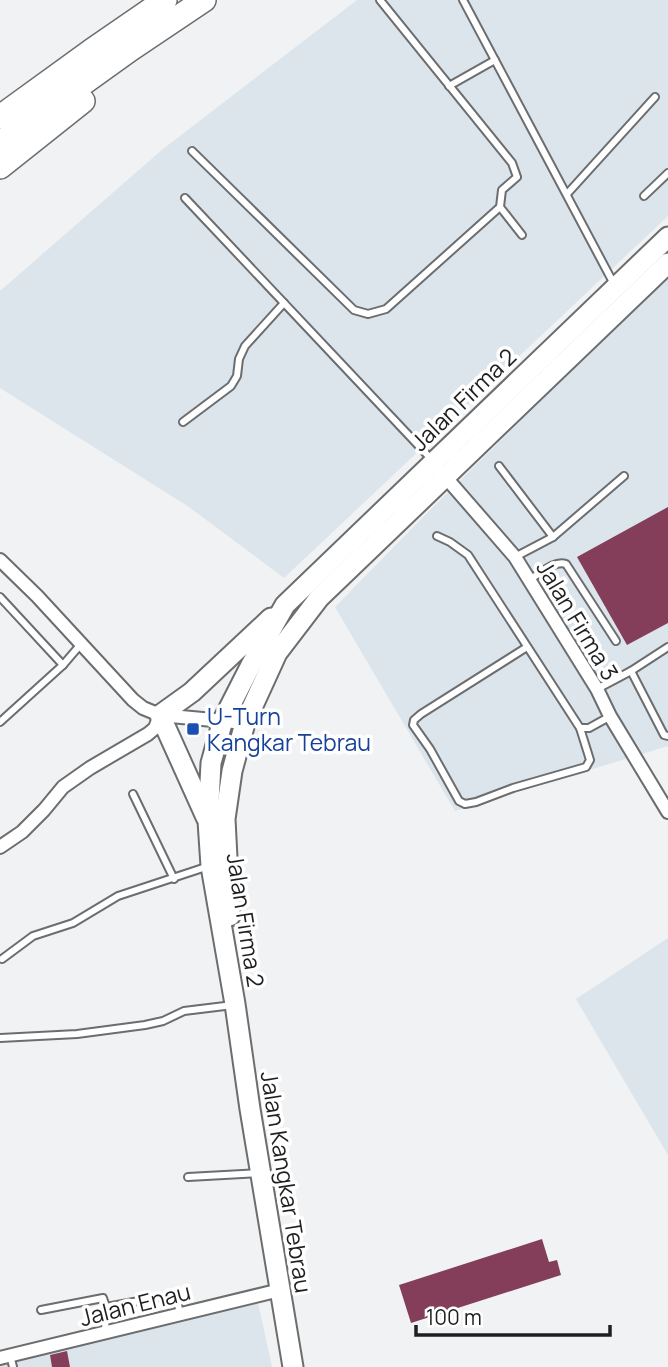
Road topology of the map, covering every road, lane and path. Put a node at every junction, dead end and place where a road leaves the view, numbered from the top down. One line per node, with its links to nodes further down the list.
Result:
1 (165, 0): 9 (highway)
2 (204, 0): 5 (highway)
3 (380, 0): 7 (lane)
4 (463, 0): 6 (lane)
5 (131, 49): 10 (highway); 12 (highway)
6 (495, 60): 7 (lane); 14 (lane)
7 (449, 86): 17 (lane)
8 (655, 97): 14 (lane)
9 (0, 117)
10 (0, 143)
11 (192, 151): 17 (lane)
12 (0, 167)
13 (668, 173): 15 (lane)
14 (567, 194): 21 (lane)
15 (644, 196)
16 (185, 198): 22 (lane)
17 (500, 207): 18 (lane)
18 (522, 235)
19 (668, 237): 21 (main road, Jalan Firma 2)
20 (668, 263): 25 (main road, Jalan Firma 2)
21 (616, 287): 25 (main road, Jalan Firma 2)
22 (284, 303): 23 (lane); 25 (lane)
23 (183, 422)
24 (499, 466): 28 (lane)
25 (440, 469): 29 (street, Jalan Firma 3); 33 (main road, Jalan Firma 2); 45 (main road, Jalan Firma 2)
26 (624, 476): 28 (lane)
27 (437, 536): 36 (lane)
28 (553, 537): 29 (lane)
29 (515, 557): 31 (street, Jalan Firma 3)
30 (0, 560): 35 (street)
31 (529, 580): 34 (lane); 40 (street, Jalan Firma 3)
32 (0, 597): 38 (lane)
33 (285, 605): 41 (main road); 43 (main road, Jalan Firma 2)
34 (616, 641)
35 (81, 644): 38 (lane); 41 (street)
36 (527, 647): 46 (lane); 46 (lane)
37 (668, 647): 39 (lane)
38 (62, 665): 44 (lane)
39 (631, 671): 40 (lane); 47 (lane)
40 (597, 689): 42 (street, Jalan Firma 3)
41 (160, 715): 43 (street); 50 (main road); 51 (street)
42 (610, 716): 46 (lane); 49 (street, Jalan Firma 3)
43 (223, 720): 45 (street); 50 (main road, Jalan Firma 2)
44 (0, 722)
45 (245, 723): 52 (main road, Jalan Firma 2)
46 (580, 728)
47 (668, 736)
48 (133, 793): 53 (lane)
49 (668, 812)
50 (208, 821): 52 (main road, Jalan Firma 2)
51 (0, 847)
52 (220, 863): 53 (lane); 55 (main road, Jalan Firma 2)
53 (174, 879): 54 (lane)
54 (2, 959)
55 (235, 1004): 56 (lane); 57 (main road, Jalan Kangkar Tebrau)
56 (0, 1038)
57 (260, 1173): 58 (lane); 59 (main road, Jalan Kangkar Tebrau)
58 (188, 1177)
59 (280, 1290): 62 (street, Jalan Enau); 65 (main road, Jalan Kangkar Tebrau)
60 (106, 1307): 61 (lane); 62 (lane); 63 (lane)
61 (41, 1310)
62 (180, 1314): 63 (street, Jalan Enau)
63 (105, 1333): 64 (street, Jalan Enau)
64 (8, 1360)
65 (293, 1367)

